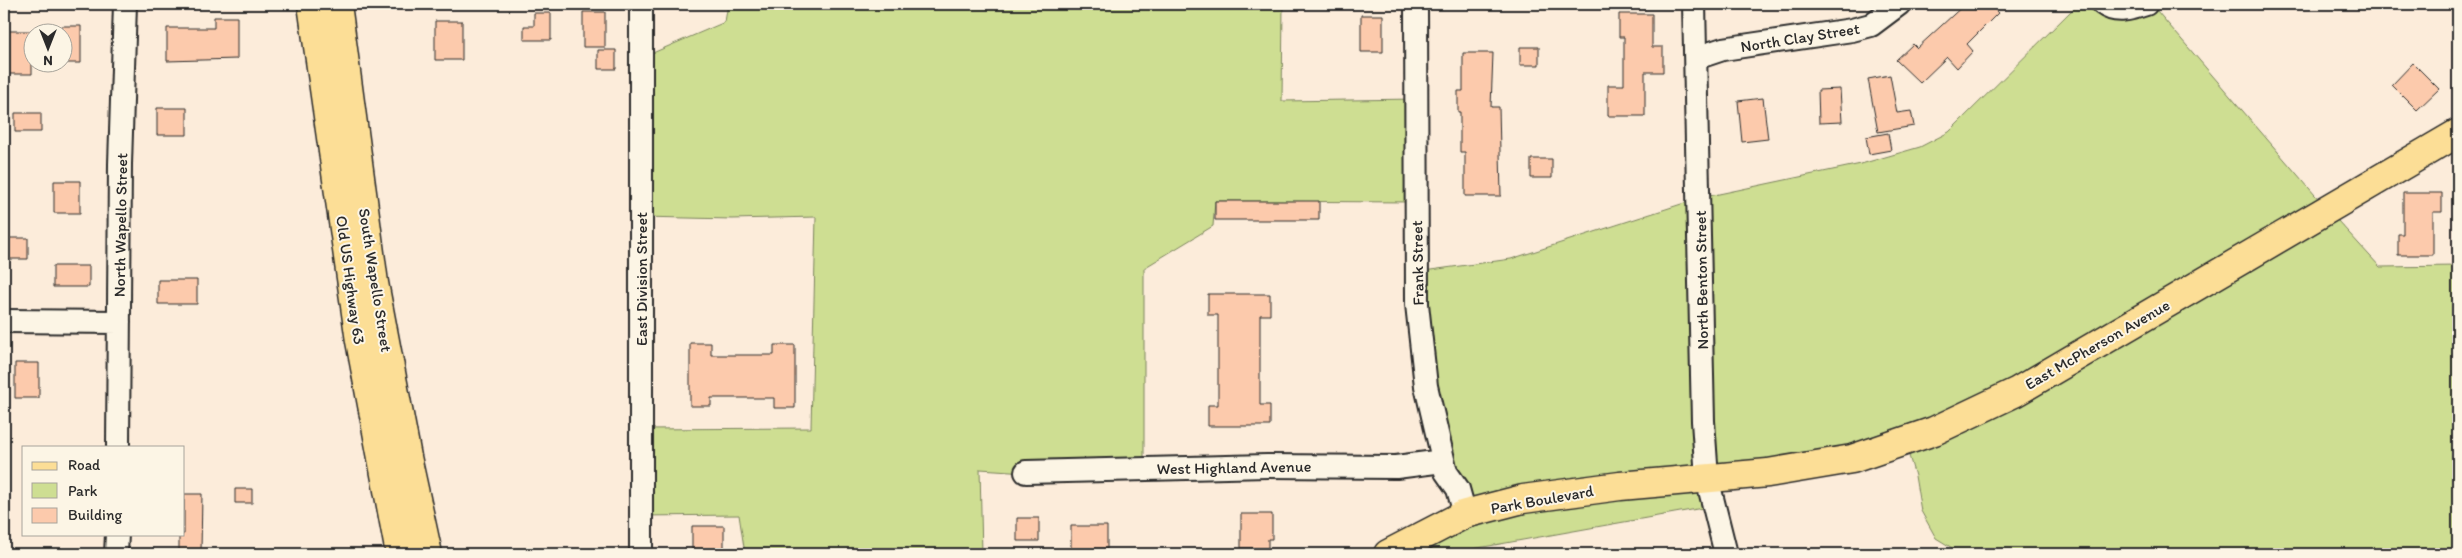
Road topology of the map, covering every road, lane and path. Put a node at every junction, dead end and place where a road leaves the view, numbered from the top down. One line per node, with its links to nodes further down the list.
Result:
1 (125, 4): 13 (street, North Wapello Street)
2 (312, 4): 21 (main road, Old US Highway 63)
3 (337, 4): 22 (main road, South Wapello Street)
4 (641, 4): 23 (street, East Division Street)
5 (1416, 4): 15 (street, Frank Street)
6 (1694, 4): 10 (street, North Benton Street)
7 (1899, 4): 10 (street, North Clay Street)
8 (2103, 4): 9 (street)
9 (2146, 4)
10 (1696, 58): 17 (street, North Benton Street)
11 (2458, 133): 17 (main road, East McPherson Avenue)
12 (4, 321): 13 (street)
13 (119, 322): 14 (street, North Wapello Street)
14 (118, 446)
15 (1443, 461): 16 (street, West Highland Avenue); 18 (street, Frank Street)
16 (1026, 472)
17 (1707, 478): 18 (main road, Park Boulevard); 25 (street, North Benton Street)
18 (1465, 514): 24 (main road, Park Boulevard)
19 (117, 536): 20 (street)
20 (116, 554)
21 (400, 554)
22 (428, 554)
23 (641, 554)
24 (1388, 554)
25 (1726, 554)

